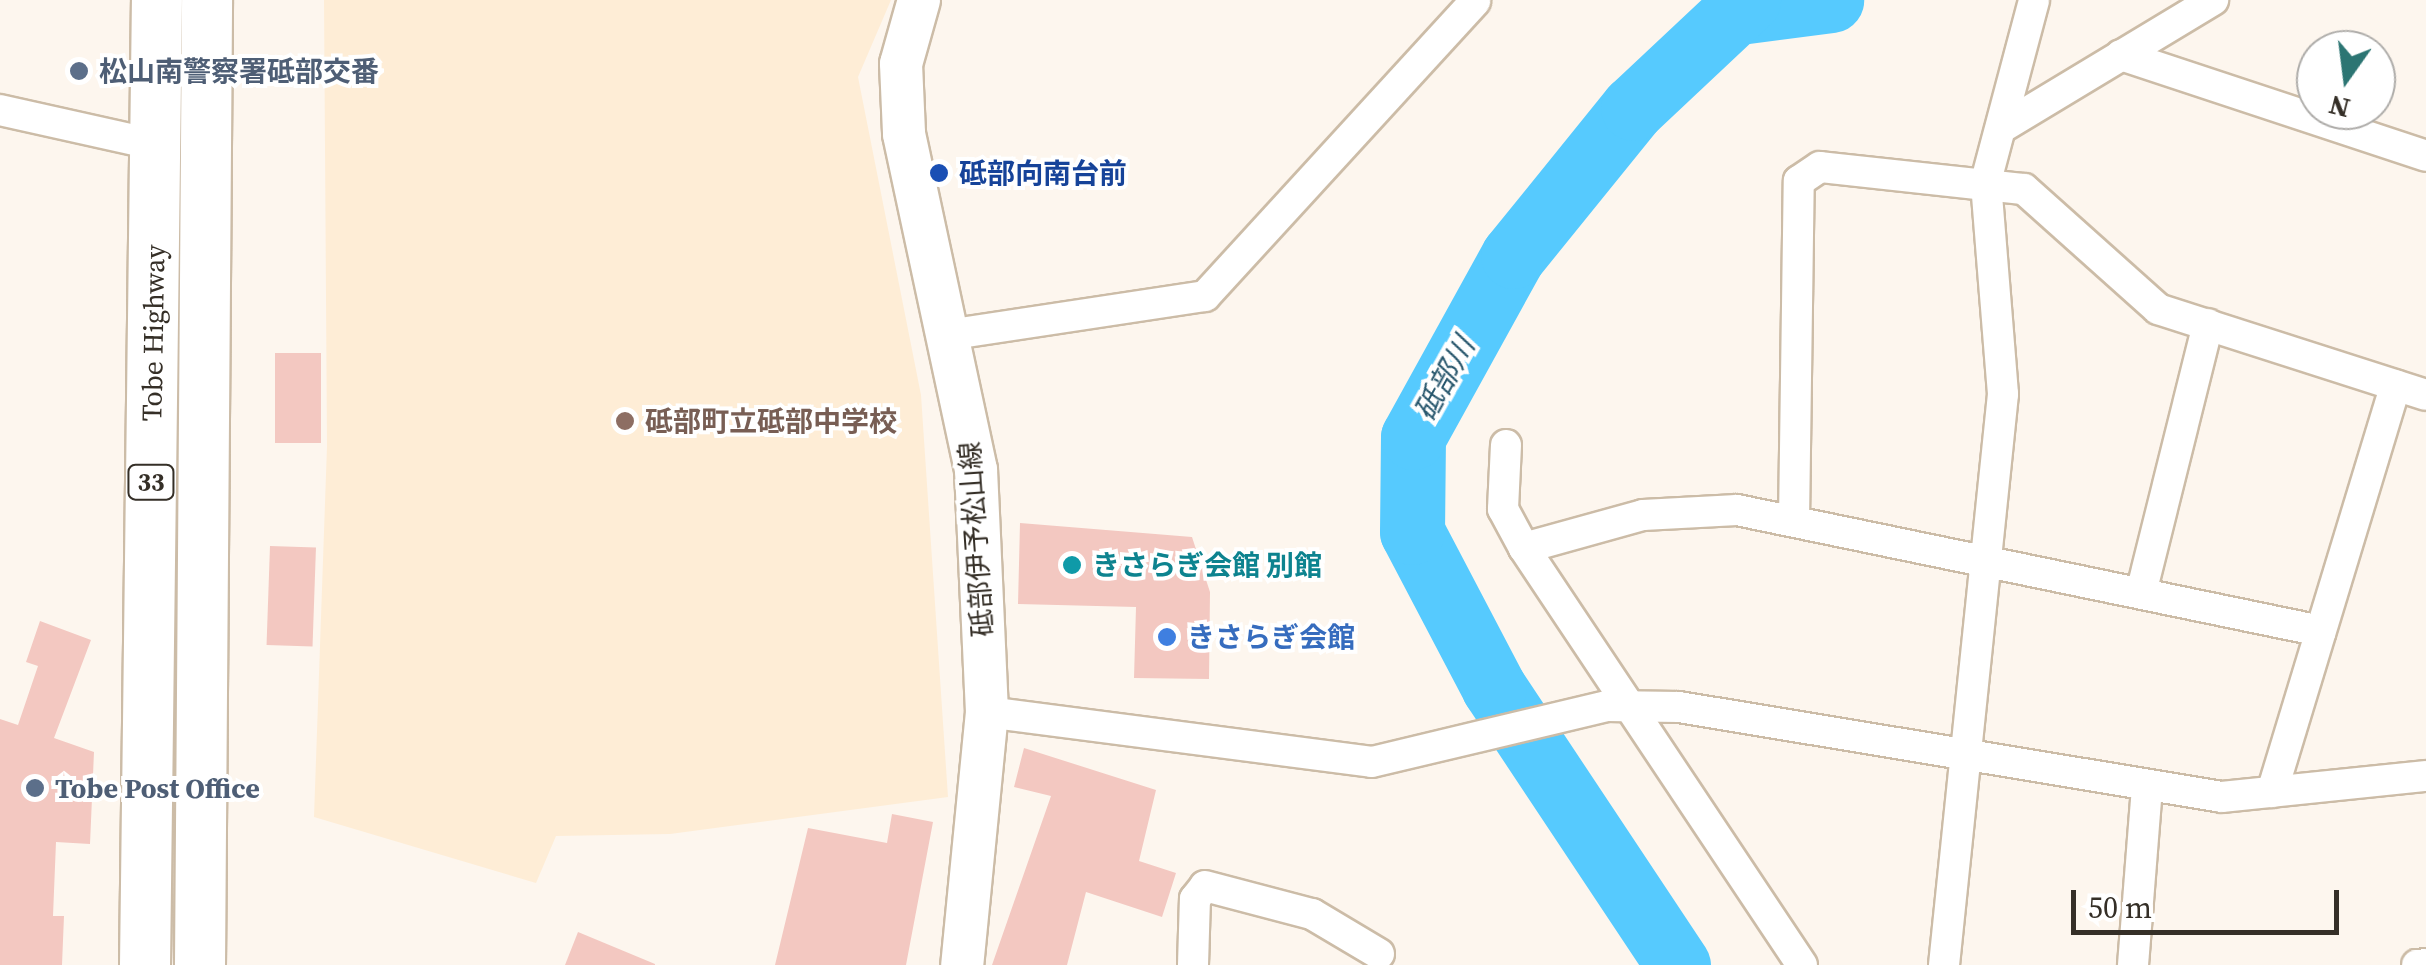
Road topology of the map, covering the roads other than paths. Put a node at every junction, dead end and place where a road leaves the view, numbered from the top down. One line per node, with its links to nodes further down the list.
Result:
1 (158, 0): 10 (highway, Tobe Highway / 33)
2 (207, 0): 32 (highway, Tobe Highway / 33)
3 (919, 0): 14 (main road, 砥部伊予松山線)
4 (2034, 0): 9 (street)
5 (2213, 0): 7 (street)
6 (1475, 1): 14 (street)
7 (2121, 55): 9 (street); 11 (street)
8 (0, 110): 10 (street)
9 (2006, 125): 12 (street)
10 (156, 145): 31 (highway, Tobe Highway / 33)
11 (2426, 156)
12 (1986, 181): 13 (street); 18 (street); 20 (street)
13 (2208, 324): 15 (street); 21 (street)
14 (947, 334): 24 (main road, 砥部伊予松山線)
15 (2396, 384): 16 (street); 22 (street)
16 (2426, 395)
17 (1506, 444): 19 (street)
18 (1794, 520): 19 (street); 20 (street)
19 (1524, 548): 23 (street)
20 (1986, 559): 21 (street); 25 (street)
21 (2141, 592): 22 (street)
22 (2321, 631): 28 (street)
23 (1618, 706): 24 (street); 25 (street); 35 (street)
24 (987, 712): 33 (main road, 砥部伊予松山線)
25 (1965, 758): 27 (street); 36 (street)
26 (2426, 776): 28 (street)
27 (2147, 788): 28 (street); 37 (street)
28 (2272, 792)
29 (1379, 954): 34 (street)
30 (2426, 964): 38 (street)
31 (146, 965)
32 (200, 965)
33 (962, 965)
34 (1193, 965)
35 (1802, 965)
36 (1944, 965)
37 (2133, 965)
38 (2417, 965)

